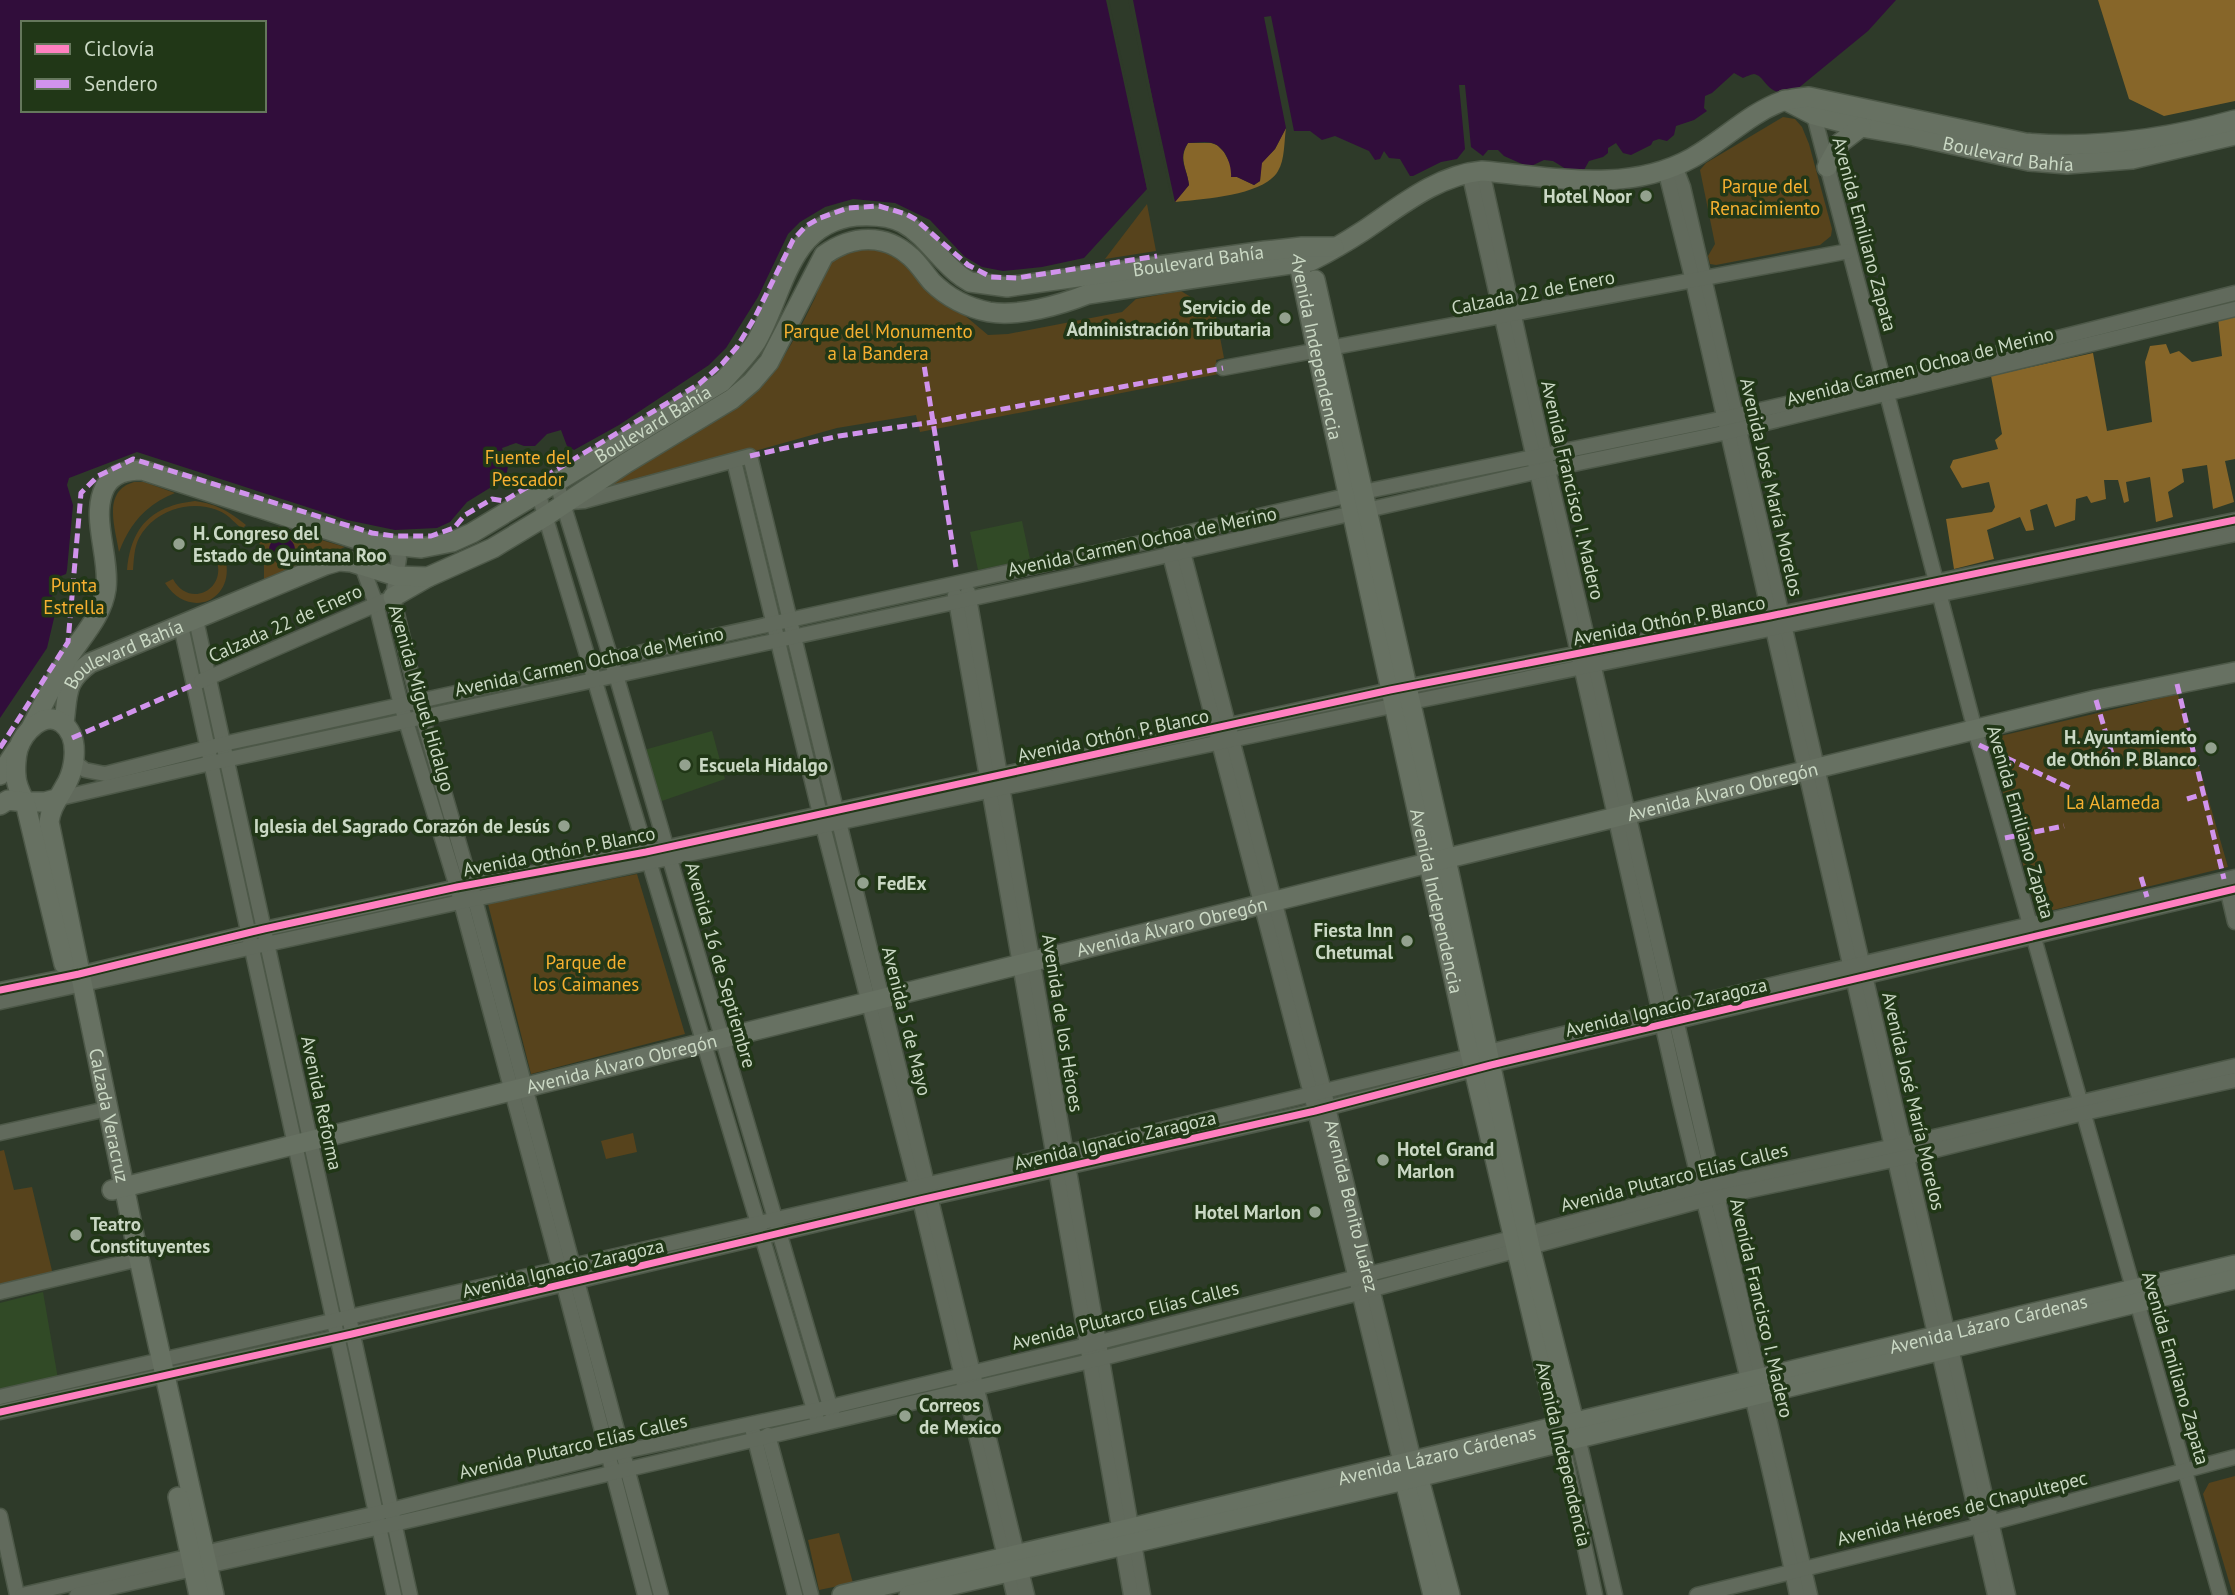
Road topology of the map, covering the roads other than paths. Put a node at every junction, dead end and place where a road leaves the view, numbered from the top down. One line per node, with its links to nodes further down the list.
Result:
1 (1811, 106): 3 (main road, Boulevard Bahía); 4 (main road, Boulevard Bahía); 6 (main road, Boulevard Bahía); 7 (street, Avenida Emiliano Zapata)
2 (2235, 120): 4 (main road, Boulevard Bahía)
3 (1861, 127): 4 (main road, Boulevard Bahía); 7 (main road)
4 (1915, 128): 5 (main road, Boulevard Bahía)
5 (2235, 135)
6 (1670, 167): 8 (main road, Boulevard Bahía); 12 (street, Avenida José María Morelos)
7 (1827, 167): 9 (street, Avenida Emiliano Zapata)
8 (1476, 171): 10 (main road, Boulevard Bahía); 16 (street, Avenida Francisco I. Madero)
9 (1849, 251): 12 (street, Calzada 22 de Enero); 19 (street, Avenida Emiliano Zapata)
10 (1304, 257): 11 (main road, Boulevard Bahía); 17 (main road, Avenida Independencia)
11 (1175, 271): 20 (main road, Boulevard Bahía); 20 (main road, Boulevard Bahía)
12 (1699, 280): 16 (street, Calzada 22 de Enero); 21 (street, Avenida José María Morelos)
13 (2235, 293): 15 (street, Avenida Carmen Ochoa de Merino)
14 (2235, 309): 15 (street, Avenida Carmen Ochoa de Merino)
15 (2187, 313): 19 (street, Avenida Carmen Ochoa de Merino)
16 (1507, 316): 17 (street, Calzada 22 de Enero); 23 (street, Avenida Francisco I. Madero)
17 (1324, 350): 18 (street, Calzada 22 de Enero); 29 (main road, Avenida Independencia)
18 (1223, 368)
19 (1885, 388): 21 (street, Avenida Carmen Ochoa de Merino); 45 (street, Avenida Emiliano Zapata)
20 (727, 391): 25 (main road, Boulevard Bahía); 28 (main road, Boulevard Bahía)
21 (1732, 424): 23 (street, Avenida Carmen Ochoa de Merino); 49 (street, Avenida José María Morelos)
22 (734, 461): 28 (street); 50 (street, Avenida 5 de Mayo); 50 (street, Avenida 5 de Mayo)
23 (1540, 464): 24 (street, Avenida Carmen Ochoa de Merino); 26 (street, Avenida Carmen Ochoa de Merino); 56 (street, Avenida Francisco I. Madero)
24 (1464, 472): 26 (street); 29 (street, Avenida Carmen Ochoa de Merino)
25 (556, 481): 27 (main road, Boulevard Bahía); 28 (street, Avenida 16 de Septiembre)
26 (1466, 488): 29 (street, Avenida Carmen Ochoa de Merino)
27 (538, 492): 31 (street, Avenida 16 de Septiembre); 37 (main road, Boulevard Bahía)
28 (565, 502): 31 (main road, Boulevard Bahía); 55 (street, Avenida 16 de Septiembre)
29 (1358, 503): 30 (street, Avenida Carmen Ochoa de Merino); 33 (street, Avenida Carmen Ochoa de Merino); 64 (main road, Avenida Independencia)
30 (1282, 511): 33 (street); 35 (street, Avenida Carmen Ochoa de Merino)
31 (545, 516): 43 (main road, Boulevard Bahía); 58 (street, Avenida 16 de Septiembre)
32 (2235, 520): 45 (street, Avenida Othón P. Blanco)
33 (1286, 529): 38 (street, Avenida Carmen Ochoa de Merino)
34 (2235, 534): 45 (street, Avenida Othón P. Blanco)
35 (1173, 536): 38 (street, Avenida Benito Juárez); 39 (street, Avenida Carmen Ochoa de Merino)
36 (369, 542): 37 (main road, Boulevard Bahía); 40 (street); 70 (main road, Boulevard Bahía)
37 (396, 547): 42 (street, Avenida Miguel Hidalgo)
38 (1177, 553): 41 (street, Avenida Carmen Ochoa de Merino); 72 (street, Avenida Benito Juárez)
39 (1080, 556): 41 (street); 44 (street, Avenida Carmen Ochoa de Merino)
40 (362, 566): 42 (main road, Boulevard Bahía); 46 (street, Avenida Miguel Hidalgo); 51 (main road, Boulevard Bahía)
41 (1084, 574): 47 (street, Avenida Carmen Ochoa de Merino)
42 (396, 576): 43 (main road, Boulevard Bahía); 46 (street, Avenida Miguel Hidalgo)
43 (428, 577): 46 (main road)
44 (960, 582): 47 (street, Avenida de los Héroes); 48 (street, Avenida Carmen Ochoa de Merino)
45 (1937, 588): 49 (street, Avenida Othón P. Blanco); 71 (street, Avenida Emiliano Zapata)
46 (384, 600): 61 (street, Calzada 22 de Enero); 65 (street, Avenida Miguel Hidalgo); 66 (street, Avenida Miguel Hidalgo)
47 (963, 600): 52 (street, Avenida Carmen Ochoa de Merino); 80 (street, Avenida de los Héroes)
48 (835, 610): 50 (street, Avenida Carmen Ochoa de Merino); 52 (street)
49 (1777, 621): 56 (street, Avenida Othón P. Blanco); 78 (street, Avenida José María Morelos)
50 (782, 622): 53 (street, Avenida 5 de Mayo); 54 (street, Avenida Carmen Ochoa de Merino)
51 (188, 623): 61 (street, Avenida Reforma); 63 (street, Avenida Reforma); 69 (main road, Boulevard Bahía)
52 (838, 626): 53 (street, Avenida Carmen Ochoa de Merino)
53 (785, 638): 57 (street, Avenida Carmen Ochoa de Merino); 85 (street, Avenida 5 de Mayo)
54 (677, 644): 55 (street, Avenida Carmen Ochoa de Merino); 57 (street)
55 (611, 658): 58 (street, Avenida Carmen Ochoa de Merino); 60 (street, Avenida 16 de Septiembre)
56 (1585, 659): 64 (street, Avenida Othón P. Blanco); 84 (street, Avenida Francisco I. Madero)
57 (681, 661): 60 (street, Avenida Carmen Ochoa de Merino)
58 (590, 664): 62 (street, Avenida 16 de Septiembre); 65 (street, Avenida Carmen Ochoa de Merino)
59 (2235, 673): 71 (main road, Avenida Álvaro Obregón)
60 (616, 675): 62 (street, Avenida Carmen Ochoa de Merino); 86 (street, Avenida 16 de Septiembre)
61 (209, 678): 63 (street, Calzada 22 de Enero); 73 (street, Avenida Reforma)
62 (595, 679): 67 (street, Avenida Carmen Ochoa de Merino); 87 (street, Avenida 16 de Septiembre)
63 (193, 685): 75 (street, Avenida Reforma)
64 (1401, 696): 72 (street, Avenida Othón P. Blanco); 88 (main road, Avenida Independencia)
65 (418, 702): 66 (street, Avenida Carmen Ochoa de Merino); 67 (street, Avenida Miguel Hidalgo)
66 (401, 705): 68 (street, Avenida Miguel Hidalgo); 73 (street, Avenida Carmen Ochoa de Merino)
67 (423, 717): 68 (street, Avenida Carmen Ochoa de Merino); 90 (street, Avenida Miguel Hidalgo)
68 (406, 720): 76 (street, Avenida Carmen Ochoa de Merino); 90 (street, Avenida Miguel Hidalgo)
69 (64, 723): 70 (main road); 77 (main road)
70 (32, 726): 74 (main road)
71 (1975, 730): 78 (main road, Avenida Álvaro Obregón); 94 (street, Avenida Emiliano Zapata)
72 (1224, 735): 80 (street, Avenida Othón P. Blanco); 91 (street, Avenida Benito Juárez)
73 (223, 744): 75 (street, Avenida Carmen Ochoa de Merino); 76 (street, Avenida Reforma)
74 (18, 748): 79 (main road); 82 (main road)
75 (209, 756): 76 (street, Avenida Carmen Ochoa de Merino); 77 (street, Avenida Carmen Ochoa de Merino); 81 (street, Avenida Carmen Ochoa de Merino); 95 (street, Avenida Reforma)
76 (227, 760): 93 (street, Avenida Reforma)
77 (73, 761): 81 (main road)
78 (1812, 771): 84 (main road, Avenida Álvaro Obregón); 98 (street, Avenida José María Morelos)
79 (0, 775)
80 (995, 782): 85 (street, Avenida Othón P. Blanco); 97 (street, Avenida de los Héroes)
81 (55, 799): 82 (main road); 99 (main road, Calzada Veracruz)
82 (25, 802): 83 (main road); 99 (main road, Calzada Veracruz)
83 (0, 805)
84 (1621, 817): 88 (main road, Avenida Álvaro Obregón); 103 (street, Avenida Francisco I. Madero)
85 (829, 818): 86 (street, Avenida Othón P. Blanco); 101 (street, Avenida 5 de Mayo)
86 (668, 852): 87 (street, Avenida Othón P. Blanco); 104 (street, Avenida 16 de Septiembre)
87 (648, 858): 90 (street, Avenida Othón P. Blanco); 104 (street, Avenida 16 de Septiembre)
88 (1437, 861): 91 (main road, Avenida Álvaro Obregón); 105 (main road, Avenida Independencia)
89 (2230, 884): 92 (street); 94 (street, Avenida Ignacio Zaragoza)
90 (465, 893): 93 (street, Avenida Othón P. Blanco); 96 (street, Avenida Othón P. Blanco); 108 (street, Avenida Miguel Hidalgo)
91 (1268, 903): 97 (main road, Avenida Álvaro Obregón); 109 (street, Avenida Benito Juárez)
92 (2235, 922)
93 (264, 929): 95 (street, Avenida Othón P. Blanco); 96 (street, Avenida Reforma)
94 (2032, 929): 98 (street, Avenida Ignacio Zaragoza); 110 (street, Avenida Emiliano Zapata)
95 (250, 940): 96 (street, Avenida Othón P. Blanco); 99 (street, Avenida Othón P. Blanco); 114 (street, Avenida Reforma)
96 (267, 944): 114 (street, Avenida Reforma)
97 (1026, 963): 101 (main road, Avenida Álvaro Obregón); 116 (street, Avenida de los Héroes)
98 (1858, 971): 103 (street, Avenida Ignacio Zaragoza); 115 (street, Avenida José María Morelos)
99 (74, 981): 100 (street, Avenida Othón P. Blanco); 102 (street, Avenida Othón P. Blanco); 112 (main road, Calzada Veracruz)
100 (0, 990)
101 (876, 1000): 104 (main road, Avenida Álvaro Obregón); 118 (street, Avenida 5 de Mayo)
102 (0, 1002)
103 (1667, 1016): 105 (street, Avenida Ignacio Zaragoza); 119 (street, Avenida Francisco I. Madero)
104 (713, 1041): 108 (main road, Avenida Álvaro Obregón); 120 (street, Avenida 16 de Septiembre); 121 (street, Avenida 16 de Septiembre)
105 (1481, 1061): 109 (street, Avenida Ignacio Zaragoza); 111 (street, Avenida Ignacio Zaragoza); 122 (main road, Avenida Independencia)
106 (2235, 1066): 110 (street, Avenida Plutarco Elías Calles)
107 (2235, 1080): 110 (street, Avenida Plutarco Elías Calles)
108 (518, 1089): 114 (main road, Avenida Álvaro Obregón); 125 (street, Avenida Miguel Hidalgo)
109 (1317, 1092): 111 (street, Avenida Benito Juárez); 116 (street, Avenida Ignacio Zaragoza)
110 (2083, 1108): 115 (street, Avenida Plutarco Elías Calles); 129 (street, Avenida Emiliano Zapata)
111 (1321, 1109): 116 (street, Avenida Ignacio Zaragoza); 127 (street, Avenida Benito Juárez)
112 (102, 1110): 113 (street); 117 (main road, Calzada Veracruz)
113 (0, 1133)
114 (302, 1143): 117 (main road, Avenida Álvaro Obregón); 130 (street, Avenida Reforma); 131 (street, Avenida Reforma)
115 (1900, 1152): 119 (street, Avenida Plutarco Elías Calles); 135 (street, Avenida José María Morelos)
116 (1061, 1161): 118 (street, Avenida Ignacio Zaragoza); 136 (street, Avenida de los Héroes)
117 (118, 1189): 123 (main road, Calzada Veracruz)
118 (923, 1192): 120 (street, Avenida Ignacio Zaragoza); 139 (street, Avenida 5 de Mayo)
119 (1708, 1193): 122 (street, Avenida Plutarco Elías Calles); 141 (street, Avenida Francisco I. Madero)
120 (778, 1226): 121 (street, Avenida Ignacio Zaragoza); 146 (street, Avenida 16 de Septiembre)
121 (760, 1230): 125 (street, Avenida Ignacio Zaragoza); 144 (street, Avenida 16 de Septiembre)
122 (1521, 1243): 127 (street, Avenida Plutarco Elías Calles); 149 (main road, Avenida Independencia)
123 (133, 1261): 128 (street); 138 (main road, Calzada Veracruz)
124 (2235, 1265): 129 (main road, Avenida Lázaro Cárdenas)
125 (569, 1276): 130 (street, Avenida Ignacio Zaragoza); 133 (street, Avenida Ignacio Zaragoza); 140 (street, Avenida Miguel Hidalgo)
126 (2235, 1279): 129 (main road, Avenida Lázaro Cárdenas)
127 (1364, 1284): 132 (street, Avenida Plutarco Elías Calles); 155 (street, Avenida Benito Juárez)
128 (0, 1292)
129 (2137, 1296): 135 (main road, Avenida Lázaro Cárdenas); 154 (street, Avenida Emiliano Zapata)
130 (349, 1318): 131 (street, Avenida Ignacio Zaragoza); 133 (street, Avenida Reforma)
131 (334, 1322): 134 (street, Avenida Reforma); 138 (street, Avenida Ignacio Zaragoza)
132 (1214, 1322): 136 (street, Avenida Plutarco Elías Calles); 137 (street, Avenida Plutarco Elías Calles)
133 (352, 1334): 134 (street, Avenida Ignacio Zaragoza); 158 (street, Avenida Reforma)
134 (338, 1338): 138 (street, Avenida Ignacio Zaragoza); 158 (street, Avenida Reforma)
135 (1943, 1342): 141 (main road, Avenida Lázaro Cárdenas); 159 (street, Avenida José María Morelos)
136 (1094, 1343): 137 (street, Avenida de los Héroes); 139 (street, Avenida Plutarco Elías Calles)
137 (1097, 1359): 142 (street, Avenida Plutarco Elías Calles); 160 (street, Avenida de los Héroes)
138 (157, 1369): 143 (street, Avenida Ignacio Zaragoza); 145 (street, Avenida Ignacio Zaragoza); 162 (main road, Calzada Veracruz)
139 (967, 1374): 142 (street, Avenida 5 de Mayo); 146 (street, Avenida Plutarco Elías Calles)
140 (596, 1381): 150 (street, Avenida Miguel Hidalgo); 151 (street, Avenida Miguel Hidalgo)
141 (1754, 1387): 149 (main road, Avenida Lázaro Cárdenas); 164 (street, Avenida Francisco I. Madero)
142 (971, 1389): 146 (street, Avenida Plutarco Elías Calles); 163 (street, Avenida 5 de Mayo)
143 (0, 1397)
144 (814, 1410): 146 (street, Avenida Plutarco Elías Calles); 147 (street, Avenida 16 de Septiembre); 148 (street, Avenida Plutarco Elías Calles)
145 (0, 1412)
146 (832, 1414): 147 (street, Avenida Plutarco Elías Calles)
147 (818, 1424): 148 (street, Avenida Plutarco Elías Calles)
148 (758, 1432): 150 (street, Avenida Plutarco Elías Calles); 153 (street, Avenida Plutarco Elías Calles); 174 (street); 175 (street)
149 (1569, 1432): 155 (main road, Avenida Lázaro Cárdenas); 184 (street, Avenida Independencia); 185 (street, Avenida Independencia)
150 (623, 1452): 151 (street, Avenida Plutarco Elías Calles); 153 (street, Avenida Miguel Hidalgo)
151 (607, 1455): 156 (street, Avenida Miguel Hidalgo); 158 (street, Avenida Plutarco Elías Calles)
152 (2235, 1457): 154 (street, Avenida Héroes de Chapultepec)
153 (628, 1469): 156 (street, Avenida Plutarco Elías Calles); 173 (street, Avenida Miguel Hidalgo)
154 (2185, 1469): 159 (street, Avenida Héroes de Chapultepec); 191 (street, Avenida Emiliano Zapata)
155 (1409, 1470): 160 (main road, Avenida Lázaro Cárdenas); 161 (main road, Avenida Benito Juárez)
156 (612, 1472): 158 (street, Avenida Plutarco Elías Calles); 172 (street, Avenida Miguel Hidalgo)
157 (0, 1516): 166 (street)
158 (385, 1518): 162 (street, Avenida Plutarco Elías Calles); 170 (street, Avenida Reforma); 171 (street, Avenida Reforma)
159 (1985, 1524): 164 (street, Avenida Héroes de Chapultepec); 189 (street, Avenida José María Morelos); 190 (street, Avenida José María Morelos)
160 (1127, 1537): 163 (main road, Avenida Lázaro Cárdenas); 180 (street, Avenida de los Héroes); 181 (street, Avenida de los Héroes)
161 (1429, 1552): 182 (main road, Avenida Benito Juárez); 183 (main road, Avenida Benito Juárez)
162 (199, 1561): 166 (street, Avenida Plutarco Elías Calles); 167 (street, Avenida Plutarco Elías Calles); 168 (main road, Calzada Veracruz); 169 (main road, Calzada Veracruz)
163 (1013, 1563): 165 (main road, Avenida Lázaro Cárdenas); 177 (main road, Avenida Lázaro Cárdenas); 178 (street, Avenida 5 de Mayo); 179 (street, Avenida 5 de Mayo)
164 (1798, 1570): 186 (street, Avenida Héroes de Chapultepec); 187 (street, Avenida Francisco I. Madero); 188 (street, Avenida Francisco I. Madero)
165 (874, 1591): 176 (main road, Avenida Lázaro Cárdenas)
166 (19, 1595)
167 (77, 1595)
168 (199, 1595)
169 (214, 1595)
170 (394, 1595)
171 (410, 1595)
172 (645, 1595)
173 (661, 1595)
174 (795, 1595)
175 (811, 1595)
176 (842, 1595)
177 (909, 1595)
178 (1014, 1595)
179 (1027, 1595)
180 (1131, 1595)
181 (1143, 1595)
182 (1433, 1595)
183 (1450, 1595)
184 (1595, 1595)
185 (1615, 1595)
186 (1697, 1595)
187 (1797, 1595)
188 (1810, 1595)
189 (1995, 1595)
190 (2008, 1595)
191 (2220, 1595)

